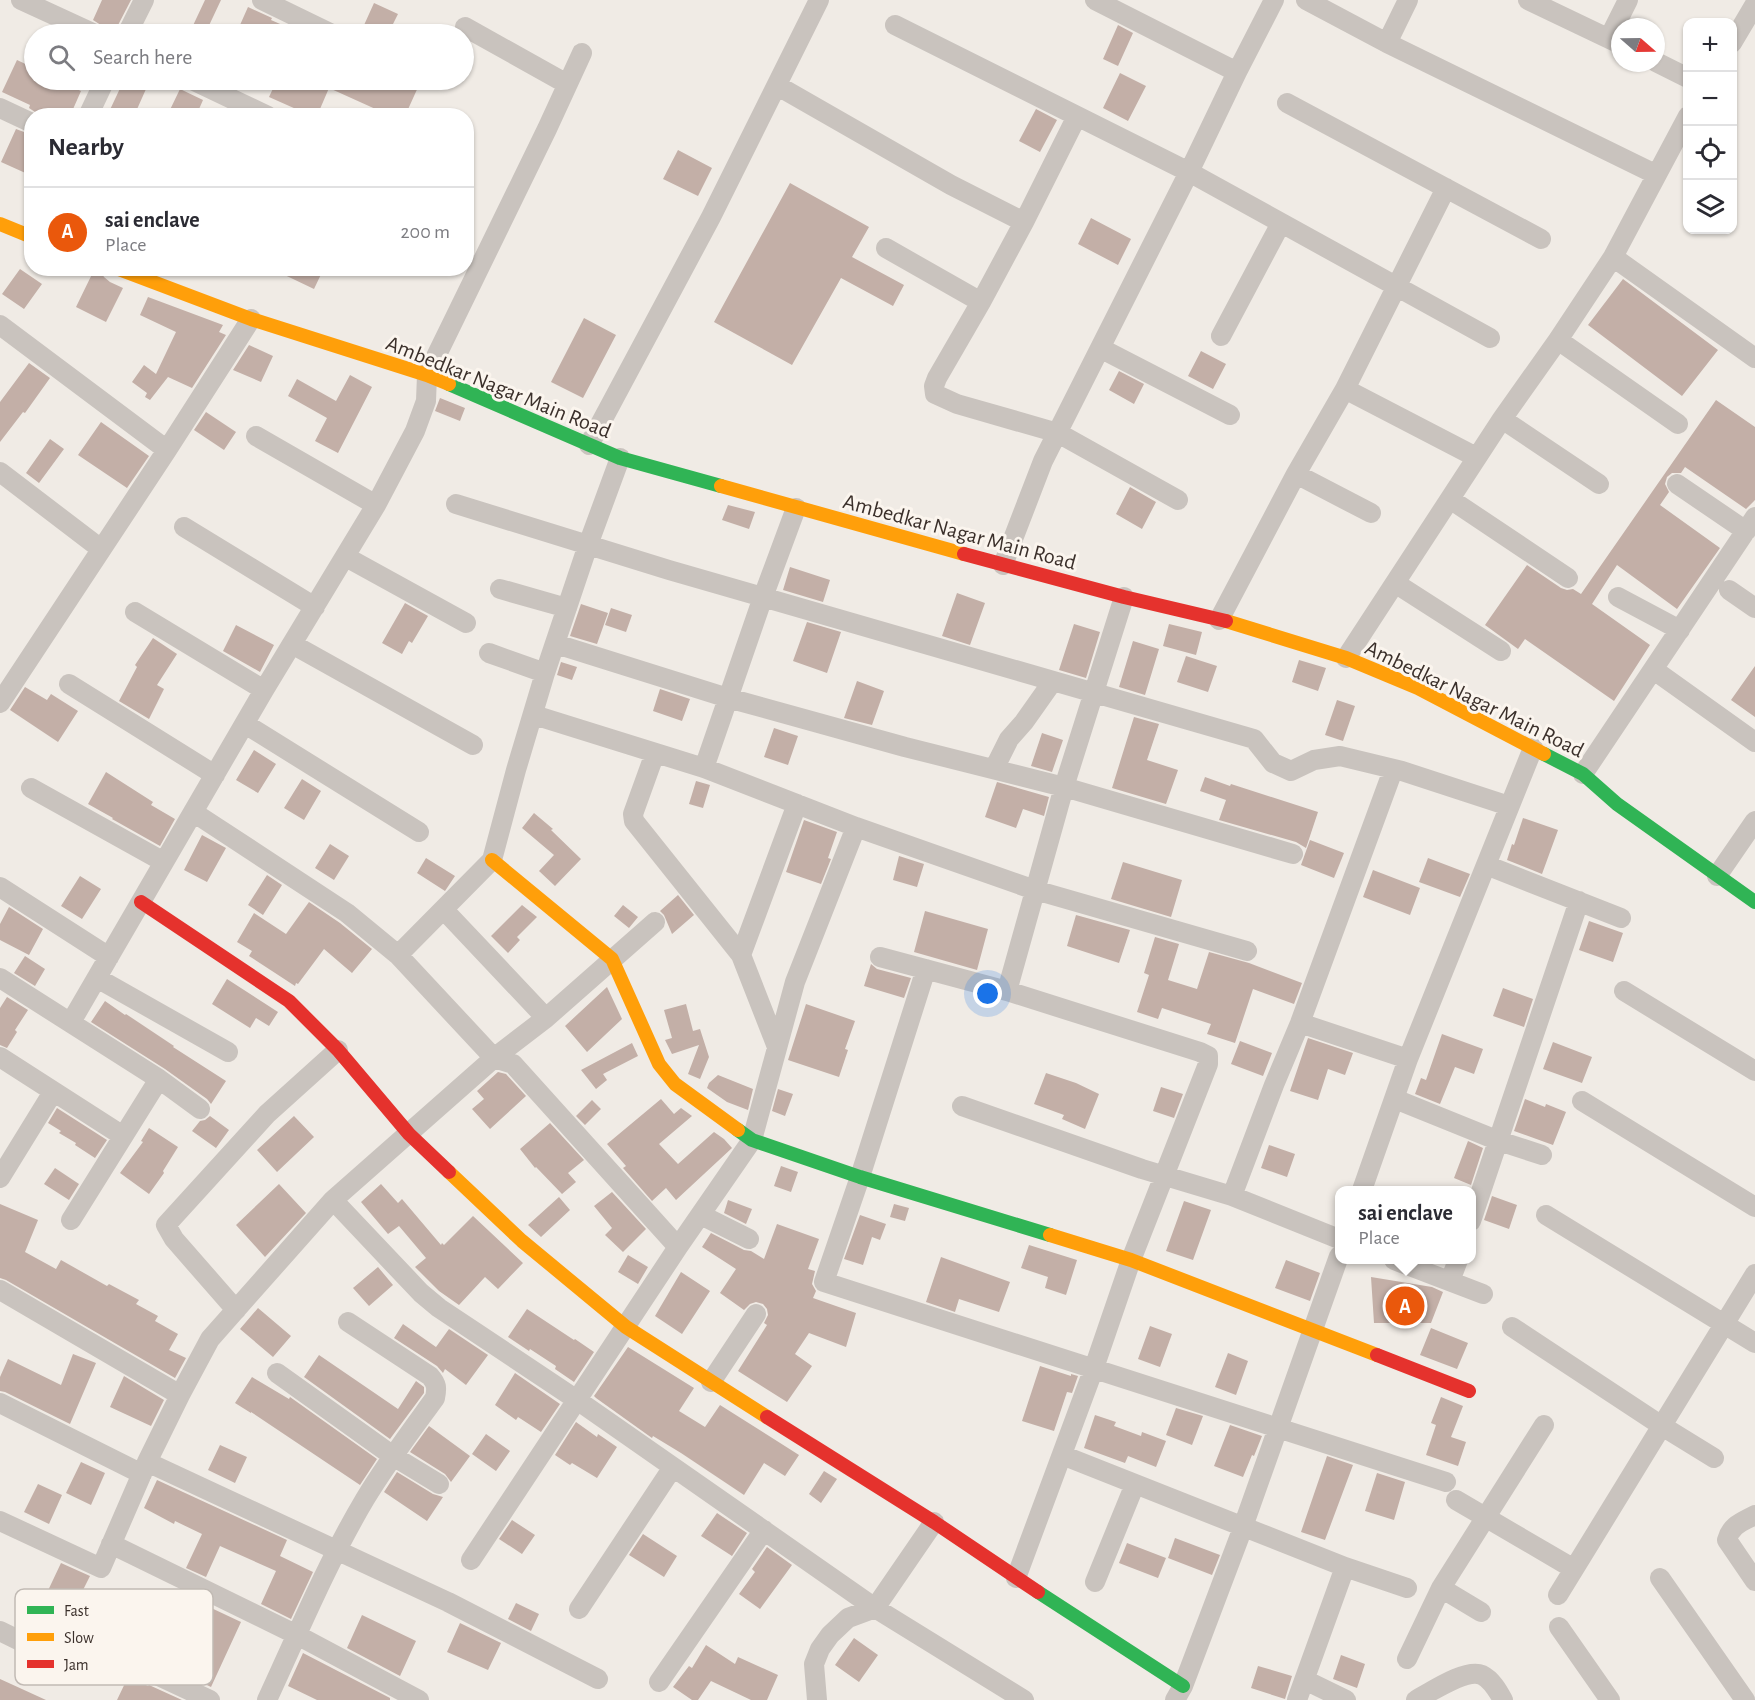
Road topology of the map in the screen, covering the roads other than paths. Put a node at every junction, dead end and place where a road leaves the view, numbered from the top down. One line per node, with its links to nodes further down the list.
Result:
1 (21, 0): 13 (street)
2 (144, 0): 14 (street)
3 (262, 0): 15 (street)
4 (819, 0): 26 (street)
5 (1095, 0): 23 (street)
6 (1274, 0): 23 (street)
7 (1306, 0): 20 (street)
8 (1408, 0): 20 (street)
9 (1528, 0): 19 (street)
10 (1628, 0): 12 (street)
11 (1755, 4): 18 (street)
12 (1622, 18)
13 (73, 24)
14 (132, 24)
15 (311, 24)
16 (895, 25): 33 (street)
17 (474, 32): 25 (street)
18 (1742, 38)
19 (1611, 40)
20 (1387, 43): 37 (street)
21 (582, 53): 25 (street)
22 (1665, 66): 24 (street)
23 (1237, 72): 36 (street)
24 (1683, 76)
25 (567, 84): 56 (street)
26 (778, 86): 39 (street); 63 (street)
27 (100, 90): 31 (street)
28 (213, 90): 32 (street)
29 (1287, 103): 38 (street)
30 (0, 108): 34 (street)
31 (92, 108)
32 (251, 108)
33 (1077, 116): 36 (street); 39 (street)
34 (24, 119)
35 (1683, 125): 37 (street)
36 (1189, 172): 40 (street); 54 (street)
37 (1656, 174): 45 (street)
38 (1446, 188): 43 (street); 47 (street)
39 (1024, 222): 48 (street)
40 (1281, 223): 47 (street); 51 (street)
41 (0, 224): 42 (street)
42 (24, 234)
43 (1541, 239)
44 (886, 248): 48 (street)
45 (1613, 257): 53 (street); 55 (street)
46 (137, 276): 49 (street, Ambedkar Nagar Main Road)
47 (1397, 287): 52 (street); 57 (street)
48 (981, 302): 61 (street)
49 (251, 319): 56 (street, Ambedkar Nagar Main Road); 64 (street)
50 (0, 325): 64 (street)
51 (1221, 336)
52 (1490, 338)
53 (1558, 340): 59 (street); 60 (street)
54 (1100, 348): 58 (street); 61 (street)
55 (1755, 358)
56 (427, 375): 63 (street, Ambedkar Nagar Main Road); 74 (street)
57 (1345, 389): 65 (street); 68 (street)
58 (1230, 415)
59 (1502, 419): 65 (street); 69 (street)
60 (1678, 424)
61 (1058, 433): 72 (street); 82 (street)
62 (256, 436): 74 (street)
63 (589, 445): 66 (street, Ambedkar Nagar Main Road)
64 (167, 450): 80 (street)
65 (1476, 457): 71 (street)
66 (620, 458): 75 (street, Ambedkar Nagar Main Road); 79 (street)
67 (0, 472): 80 (street)
68 (1296, 474): 76 (street); 94 (street)
69 (1599, 484)
70 (1677, 484): 77 (street)
71 (1450, 499): 83 (street); 84 (street)
72 (1178, 500)
73 (456, 504): 79 (street)
74 (376, 505): 81 (street)
75 (796, 507): 82 (street, Ambedkar Nagar Main Road); 87 (street)
76 (1371, 513)
77 (1750, 524): 96 (street)
78 (183, 527): 90 (street)
79 (588, 545): 87 (street); 91 (street)
80 (100, 549): 109 (street)
81 (346, 557): 90 (street); 95 (street)
82 (1003, 565): 88 (street, Ambedkar Nagar Main Road)
83 (1568, 578)
84 (1395, 583): 99 (street); 101 (street)
85 (500, 589): 91 (street)
86 (1729, 590): 92 (street)
87 (763, 597): 104 (street); 108 (street)
88 (1124, 597): 94 (street, Ambedkar Nagar Main Road); 107 (street)
89 (1618, 597): 96 (street)
90 (315, 607): 97 (street)
91 (567, 608): 98 (street)
92 (1755, 608)
93 (135, 612): 106 (street)
94 (1219, 620): 101 (street, Ambedkar Nagar Main Road)
95 (466, 623)
96 (1680, 630): 119 (street)
97 (292, 644): 106 (street); 113 (street)
98 (555, 644): 102 (street); 108 (street)
99 (1501, 651)
100 (489, 653): 102 (street)
101 (1346, 658): 114 (street, Ambedkar Nagar Main Road)
102 (545, 673): 110 (street)
103 (1661, 675): 112 (street)
104 (1053, 681): 107 (street); 117 (street)
105 (69, 684): 120 (street)
106 (264, 690): 111 (street)
107 (1094, 693): 118 (street); 121 (street)
108 (728, 698): 116 (street); 117 (street)
109 (0, 703)
110 (534, 715): 115 (street); 130 (street)
111 (245, 724): 120 (street); 128 (street)
112 (1755, 742)
113 (473, 745)
114 (1533, 748): 119 (street, Ambedkar Nagar Main Road); 124 (street)
115 (655, 753): 116 (street); 144 (street)
116 (704, 768): 123 (street)
117 (994, 769): 121 (street)
118 (1393, 770): 124 (street); 155 (street)
119 (1583, 774): 133 (street, Ambedkar Nagar Main Road)
120 (215, 775): 125 (street)
121 (1064, 787): 129 (street); 135 (street)
122 (31, 788): 131 (street)
123 (797, 804): 127 (street); 144 (street)
124 (1509, 806): 132 (street)
125 (193, 812): 131 (street); 143 (street)
126 (1755, 822): 133 (street)
127 (856, 827): 135 (street); 156 (street)
128 (419, 832)
129 (1293, 854)
130 (492, 860): 139 (street); 147 (street)
131 (164, 862): 137 (street)
132 (1486, 865): 136 (street); 161 (street)
133 (1717, 876): 138 (street, Ambedkar Nagar Main Road)
134 (0, 887): 145 (street)
135 (1035, 890): 142 (street); 151 (street)
136 (1579, 901): 140 (street); 172 (street)
137 (141, 902): 145 (street); 157 (street)
138 (1755, 902)
139 (444, 910): 143 (street); 153 (street)
140 (1621, 918)
141 (656, 922): 147 (street)
142 (1247, 951)
143 (398, 955): 160 (street)
144 (741, 955): 156 (street)
145 (109, 957): 150 (street)
146 (880, 957): 148 (street)
147 (612, 959): 153 (street); 171 (street)
148 (926, 969): 151 (street); 175 (street)
149 (0, 978): 154 (street)
150 (97, 978): 154 (street); 158 (street)
151 (1007, 991): 174 (street)
152 (1624, 991): 162 (street)
153 (546, 1018): 160 (street)
154 (71, 1023): 163 (street)
155 (1300, 1023): 161 (street); 178 (street)
156 (777, 1047): 171 (street)
157 (338, 1050): 169 (street); 196 (street)
158 (228, 1052)
159 (0, 1057): 164 (street)
160 (494, 1058): 169 (street); 187 (street)
161 (1408, 1059): 165 (street)
162 (1755, 1071)
163 (159, 1079): 168 (street); 170 (street)
164 (53, 1092): 170 (street); 176 (street)
165 (1395, 1099): 172 (street); 177 (street)
166 (1582, 1101): 181 (street)
167 (962, 1106): 174 (street)
168 (200, 1109)
169 (409, 1134): 179 (street); 200 (street)
170 (123, 1136): 184 (street)
171 (752, 1140): 175 (street); 182 (street)
172 (1499, 1141): 173 (street); 180 (street)
173 (1542, 1155)
174 (1163, 1175): 178 (street); 188 (street)
175 (860, 1177): 188 (street); 204 (street)
176 (0, 1178)
177 (1364, 1186)
178 (1232, 1196): 185 (street)
179 (333, 1200): 196 (street); 209 (street)
180 (1476, 1207)
181 (1755, 1207)
182 (701, 1215): 186 (street); 187 (street)
183 (1546, 1215): 199 (street)
184 (71, 1220)
185 (1335, 1237)
186 (749, 1239)
187 (678, 1247): 200 (street)
188 (1131, 1260): 202 (street); 204 (street)
189 (1336, 1264): 202 (street)
190 (1405, 1264): 193 (street)
191 (1456, 1264): 193 (street)
192 (1755, 1274): 199 (street)
193 (1450, 1281): 195 (street)
194 (0, 1290): 208 (street)
195 (1483, 1294)
196 (236, 1310): 208 (street)
197 (756, 1314): 206 (street)
198 (348, 1322): 215 (street)
199 (1724, 1325): 203 (street); 212 (street)
200 (626, 1327): 206 (street); 209 (street)
201 (1512, 1327): 212 (street)
202 (1312, 1331): 207 (street); 213 (street)
203 (1755, 1343)
204 (1094, 1368): 213 (street); 214 (street)
205 (277, 1373): 215 (street)
206 (711, 1382): 226 (street)
207 (1469, 1391)
208 (180, 1395): 218 (street)
209 (577, 1400): 217 (street); 231 (street)
210 (0, 1403): 218 (street)
211 (1544, 1425): 224 (street)
212 (1662, 1426): 216 (street); 233 (street)
213 (1277, 1427): 219 (street); 227 (street)
214 (1062, 1455): 221 (street); 234 (street)
215 (393, 1456): 220 (street); 230 (street)
216 (1714, 1458)
217 (673, 1467): 228 (street); 244 (street)
218 (145, 1468): 229 (street); 230 (street)
219 (1446, 1482)
220 (439, 1484)
221 (1136, 1484): 227 (street); 237 (street)
222 (1456, 1500): 224 (street)
223 (1755, 1515): 236 (street)
224 (1486, 1518): 233 (street); 239 (street)
225 (0, 1521): 229 (street)
226 (934, 1522): 234 (street); 243 (street)
227 (1243, 1527): 232 (street); 255 (street)
228 (764, 1530): 243 (street); 253 (street)
229 (111, 1544): 240 (street)
230 (337, 1550): 248 (street); 251 (street)
231 (471, 1560)
232 (1345, 1567): 238 (street); 252 (street)
233 (1574, 1569): 242 (street)
234 (1016, 1578): 255 (street)
235 (1660, 1578): 266 (street)
236 (1755, 1581)
237 (1095, 1582)
238 (1407, 1588)
239 (1441, 1588): 245 (street); 250 (street)
240 (203, 1589)
241 (213, 1594): 248 (street)
242 (1558, 1595)
243 (875, 1608): 259 (street); 260 (street)
244 (579, 1609)
245 (1481, 1612)
246 (1559, 1627): 265 (street)
247 (0, 1631): 249 (street)
248 (297, 1635): 257 (street); 258 (street)
249 (15, 1638)
250 (1407, 1659)
251 (598, 1679)
252 (1305, 1680): 261 (street); 262 (street)
253 (658, 1682)
254 (178, 1685): 256 (street)
255 (1179, 1693)
256 (210, 1700)
257 (267, 1700)
258 (419, 1700)
259 (817, 1700)
260 (1024, 1700)
261 (1297, 1700)
262 (1346, 1700)
263 (1416, 1700): 264 (street)
264 (1503, 1700)
265 (1610, 1700)
266 (1745, 1700)

